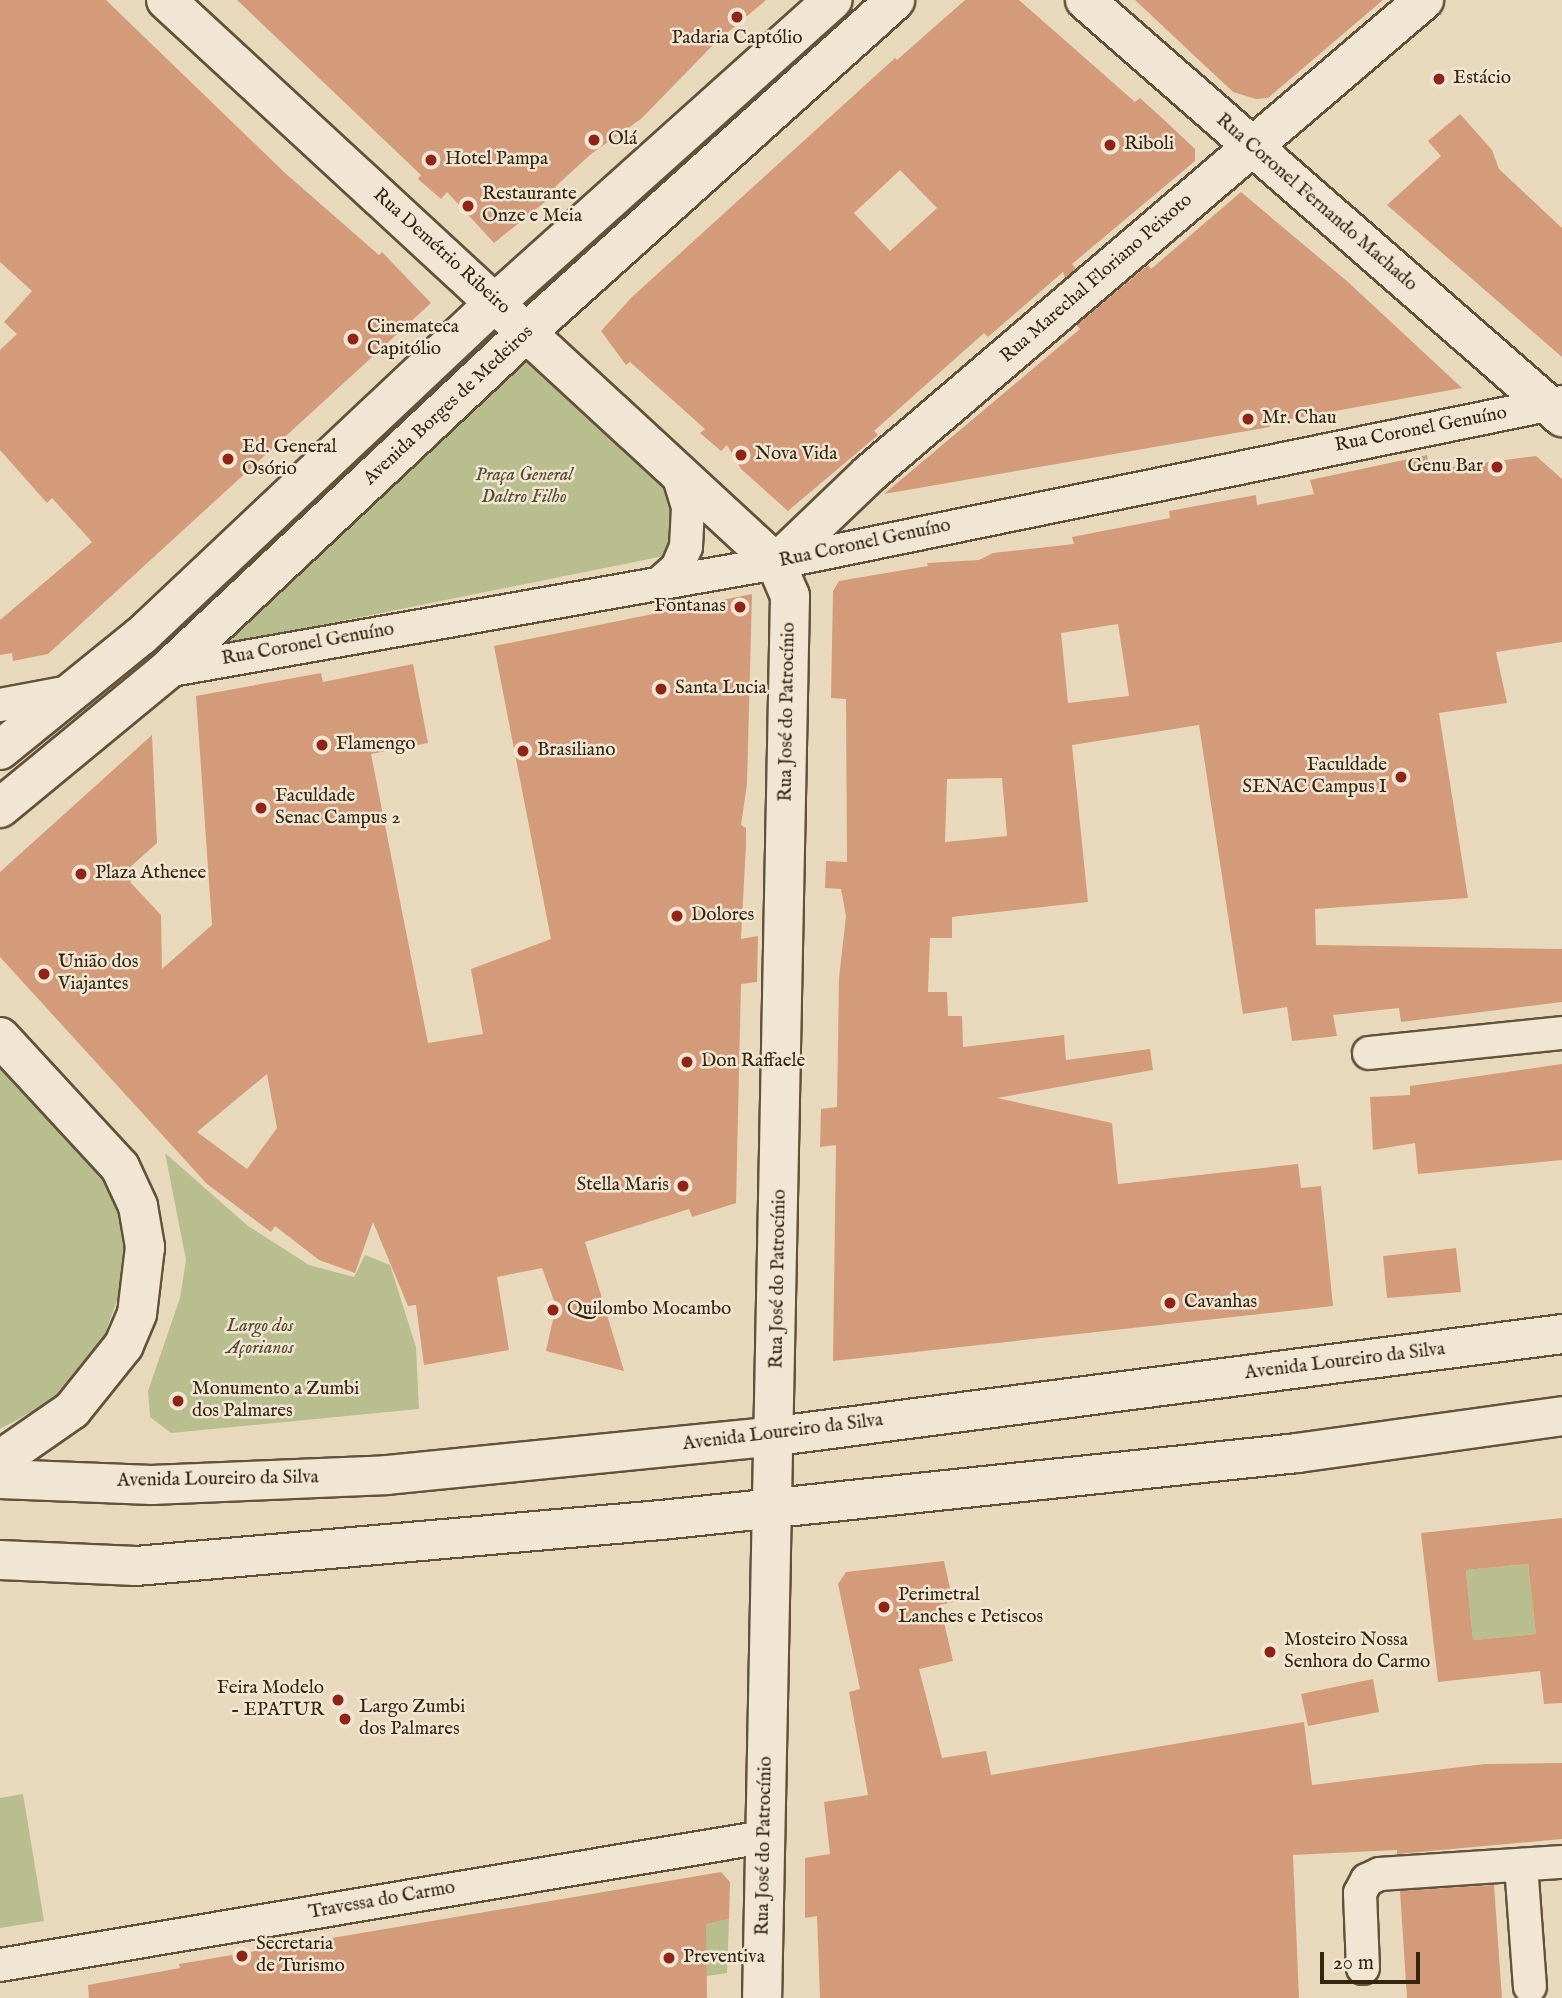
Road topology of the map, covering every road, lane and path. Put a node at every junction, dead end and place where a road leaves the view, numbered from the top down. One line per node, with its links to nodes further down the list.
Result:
1 (166, 0): 7 (main road, Rua Demétrio Ribeiro)
2 (832, 0): 7 (main road)
3 (895, 0): 8 (main road, Avenida Borges de Medeiros)
4 (1085, 0): 6 (main road, Rua Coronel Fernando Machado)
5 (1424, 0): 6 (main road, Rua Marechal Floriano Peixoto)
6 (1251, 147): 9 (main road, Rua Coronel Fernando Machado); 11 (main road, Rua Marechal Floriano Peixoto)
7 (496, 302): 8 (main road, Rua Demétrio Ribeiro); 14 (main road)
8 (528, 331): 10 (main road, Rua Demétrio Ribeiro); 13 (main road, Avenida Borges de Medeiros)
9 (1558, 408): 11 (street, Rua Coronel Genuíno)
10 (679, 477): 11 (main road, Rua Demétrio Ribeiro); 12 (street)
11 (775, 563): 12 (street, Rua Coronel Genuíno); 23 (main road, Rua José do Patrocínio)
12 (663, 580): 13 (street, Rua Coronel Genuíno)
13 (166, 671): 17 (main road, Avenida Borges de Medeiros)
14 (76, 691): 15 (street); 16 (main road)
15 (0, 705)
16 (0, 750)
17 (0, 808)
18 (1562, 1033): 20 (street)
19 (0, 1037): 24 (main road)
20 (1369, 1053)
21 (1562, 1334): 23 (main road, Avenida Loureiro da Silva)
22 (1562, 1416): 26 (main road)
23 (777, 1436): 25 (main road, Avenida Loureiro da Silva); 26 (main road, Rua José do Patrocínio)
24 (0, 1460)
25 (0, 1479)
26 (774, 1508): 27 (main road); 28 (main road, Rua José do Patrocínio)
27 (0, 1560)
28 (764, 1837): 31 (street, Travessa do Carmo); 34 (main road, Rua José do Patrocínio)
29 (1562, 1863): 30 (street)
30 (1521, 1865): 32 (street); 33 (street)
31 (0, 1965)
32 (1363, 1968)
33 (1530, 1987)
34 (762, 1998)

